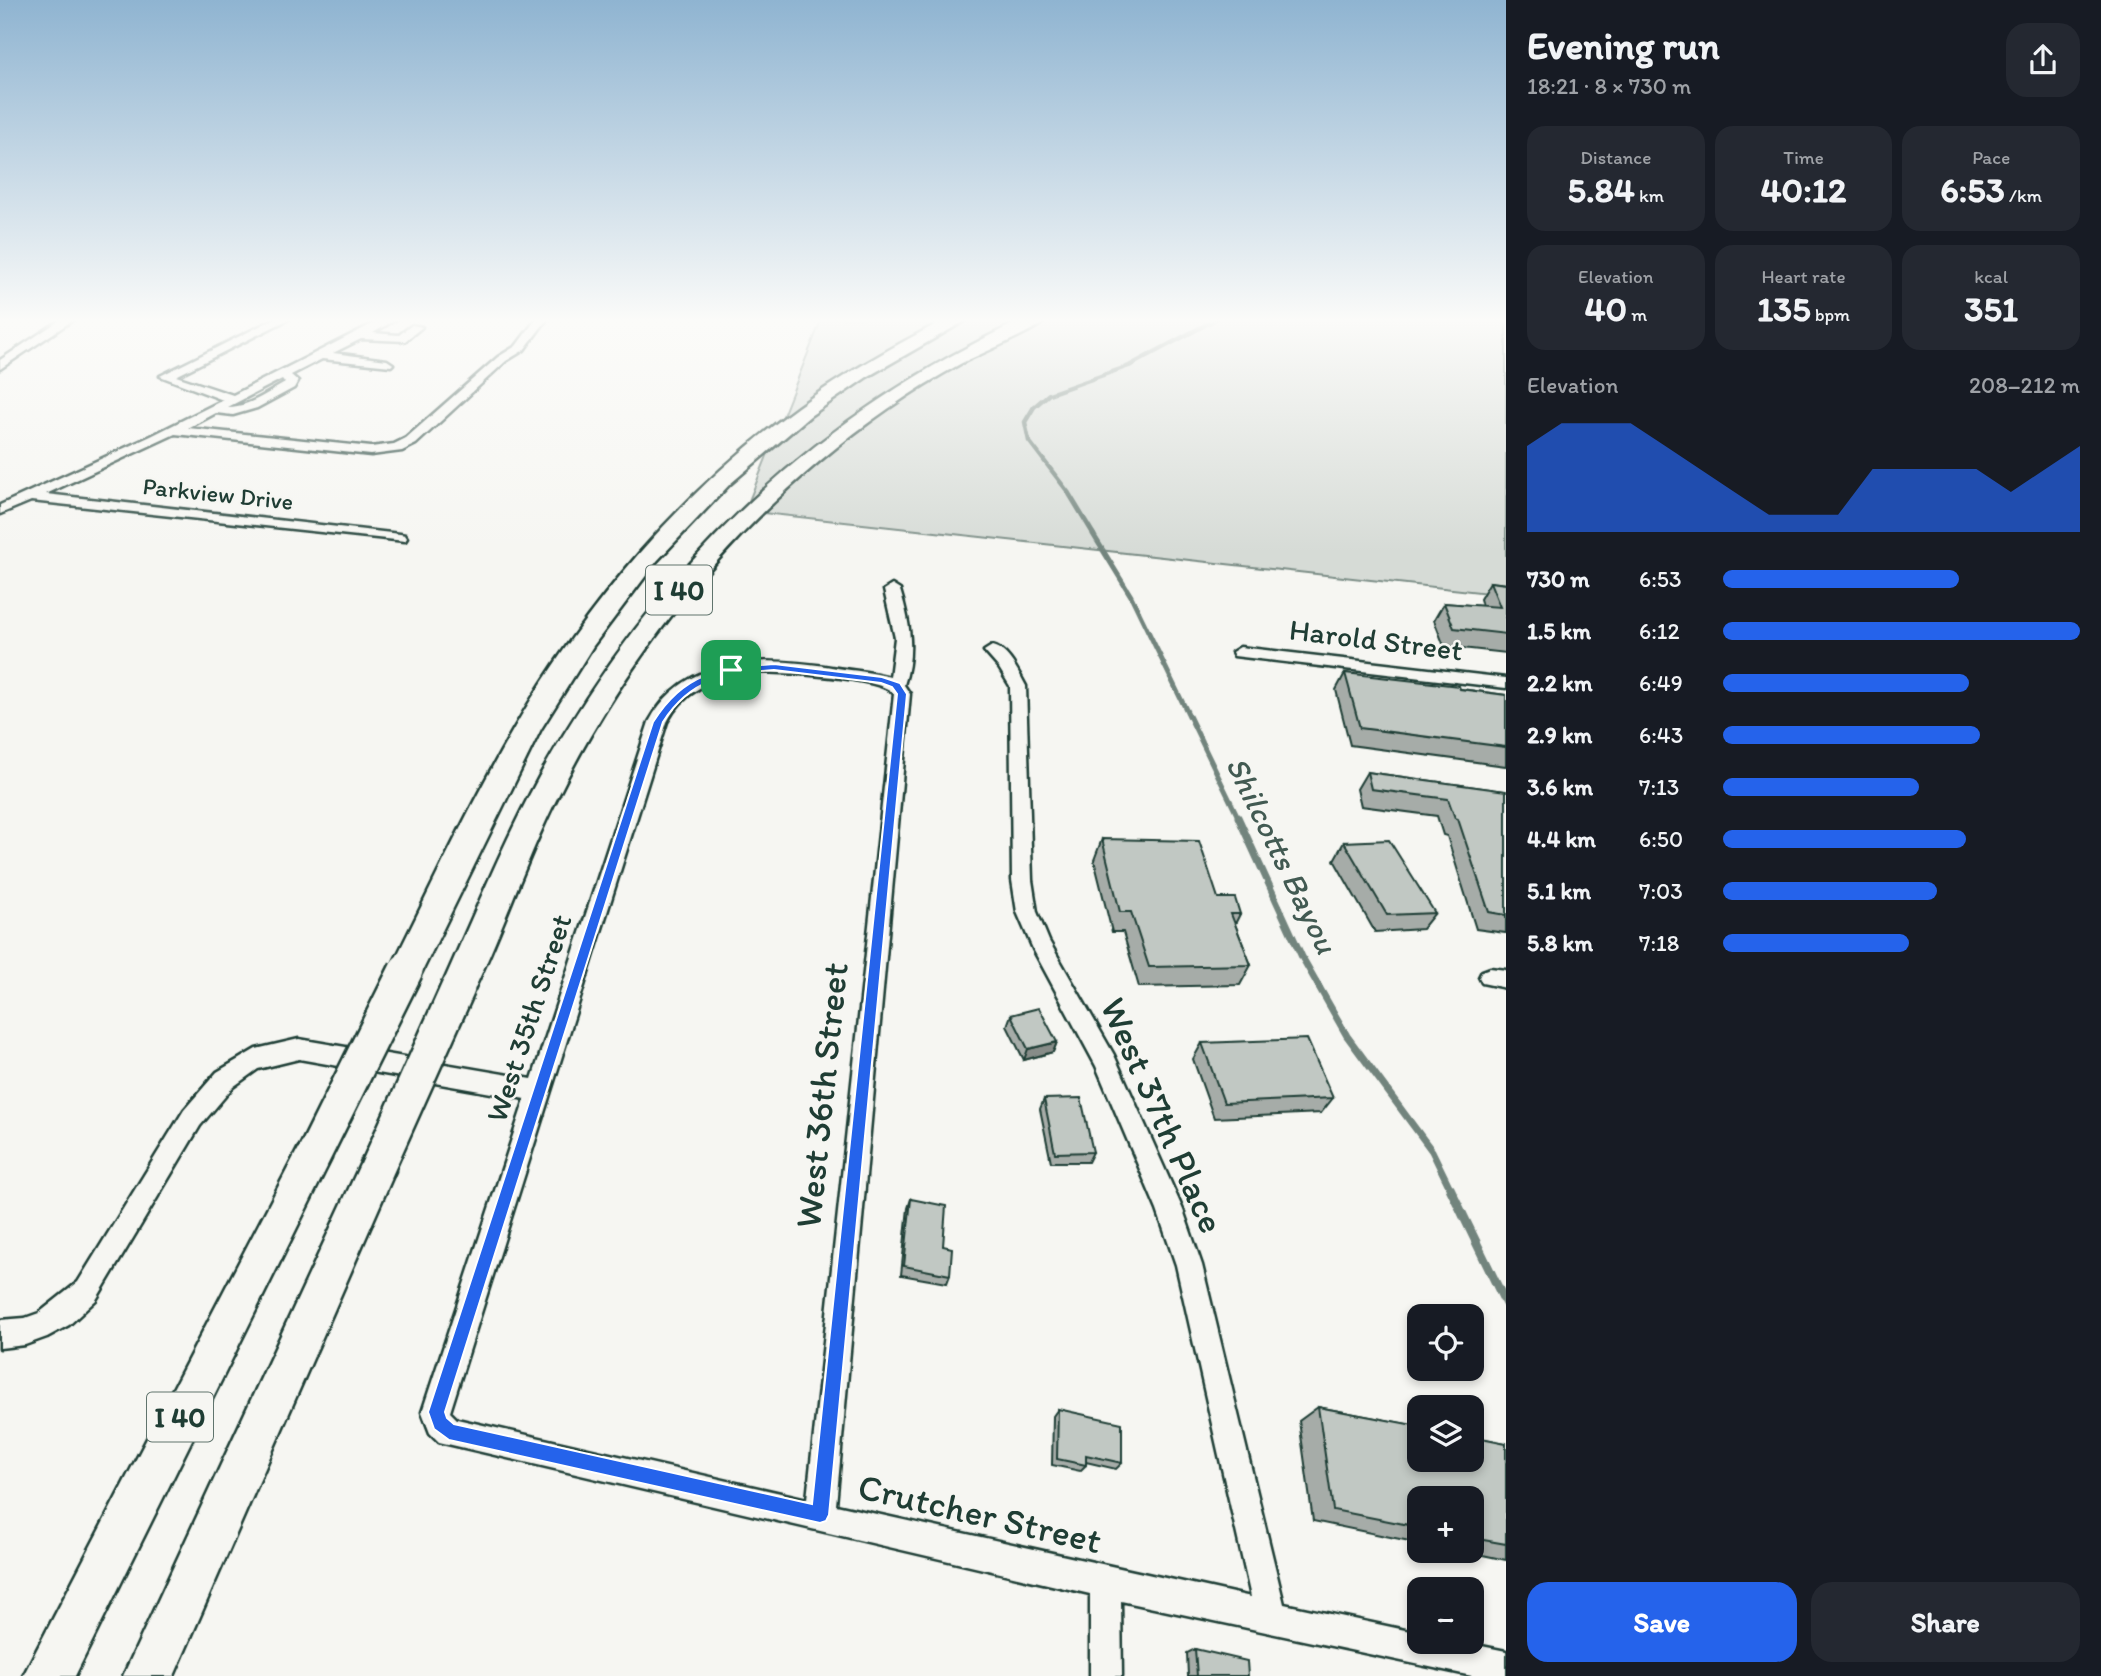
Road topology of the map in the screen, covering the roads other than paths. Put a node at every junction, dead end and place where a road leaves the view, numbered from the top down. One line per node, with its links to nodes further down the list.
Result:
1 (222, 396): 7 (street)
2 (239, 396): 7 (street)
3 (268, 396): 8 (street)
4 (461, 396): 9 (street)
5 (827, 396): 25 (highway, I 40, bridge)
6 (896, 396): 26 (highway, I 40, bridge)
7 (232, 400): 8 (street)
8 (214, 409): 9 (street)
9 (173, 430): 10 (street)
10 (31, 496): 11 (street); 12 (street, Parkview Drive)
11 (0, 510)
12 (400, 538)
13 (892, 590): 17 (street, West 36th Street)
14 (992, 651): 23 (street, West 37th Place)
15 (1240, 652): 16 (street, Harold Street)
16 (1506, 683)
17 (896, 685): 18 (street, West 35th Street); 21 (street, West 36th Street)
18 (538, 1091): 19 (street); 20 (street, West 35th Street)
19 (0, 1334)
20 (440, 1423): 21 (street, Crutcher Street)
21 (820, 1515): 22 (street, Crutcher Street)
22 (1105, 1582): 23 (street, Crutcher Street); 27 (street)
23 (1272, 1619): 24 (street, Crutcher Street)
24 (1506, 1667)
25 (48, 1676)
26 (148, 1676)
27 (1106, 1676)

